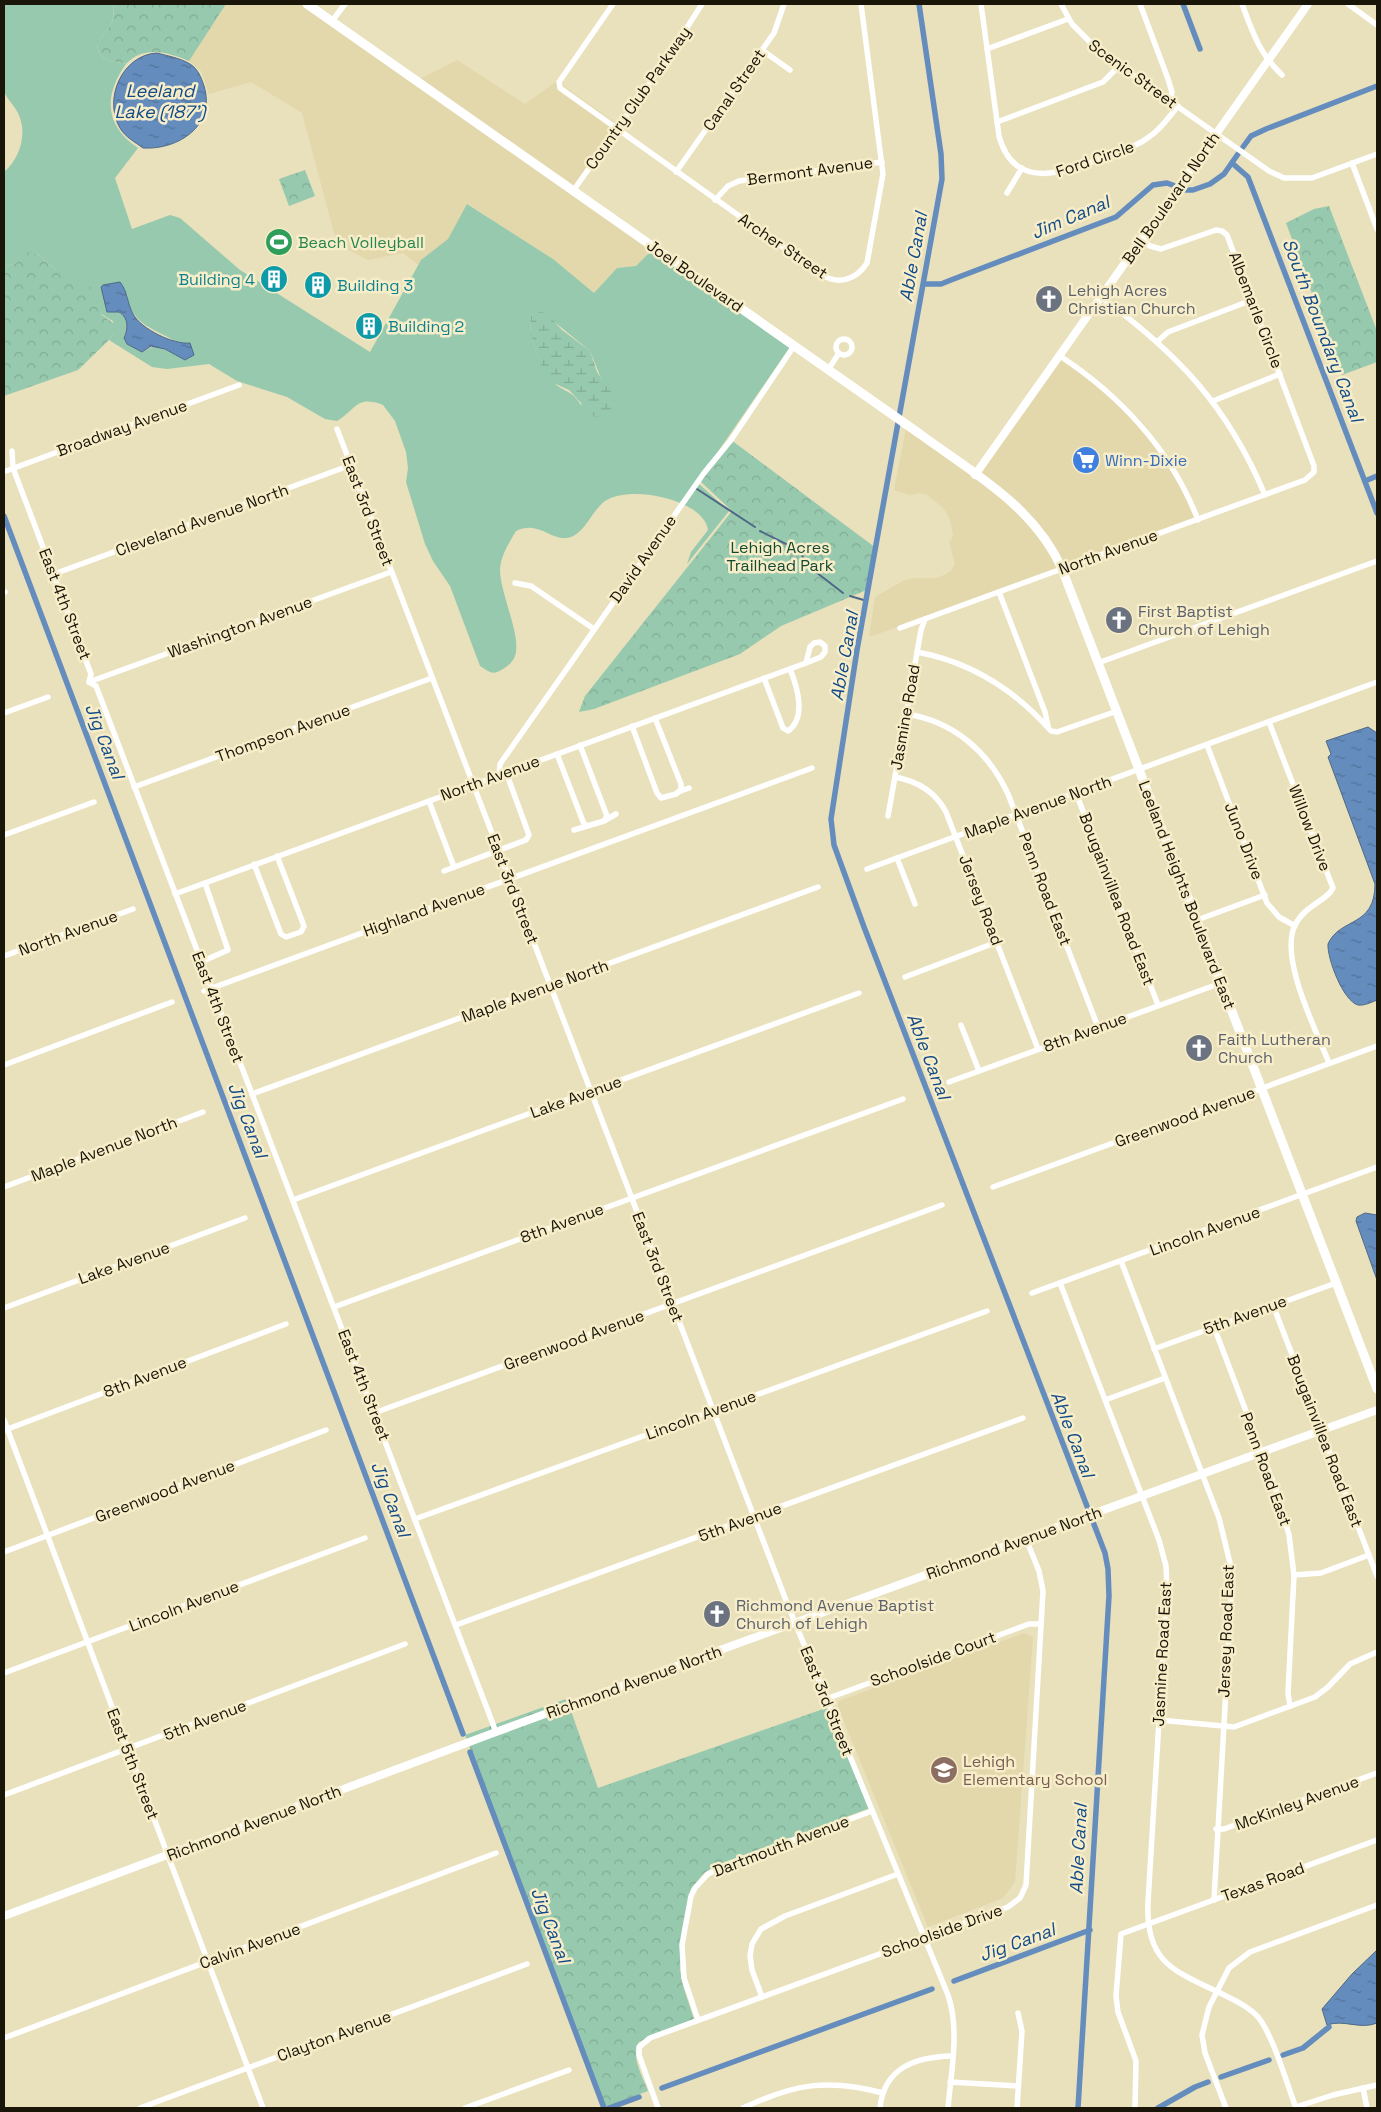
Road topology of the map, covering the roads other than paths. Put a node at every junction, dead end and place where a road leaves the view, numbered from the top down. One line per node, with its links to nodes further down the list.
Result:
1 (307, 4): 14 (main road, Joel Boulevard)
2 (345, 4): 14 (street)
3 (614, 4): 25 (street, Archer Street)
4 (702, 4): 25 (street, Country Club Parkway)
5 (784, 4): 17 (street, Canal Street)
6 (861, 4): 28 (street, Archer Street)
7 (981, 4): 16 (street, Ford Circle)
8 (1061, 4): 13 (street, Scenic Street)
9 (1140, 4): 22 (street)
10 (1242, 4): 18 (street)
11 (1308, 4): 18 (street, Bell Boulevard North)
12 (1348, 4): 15 (street)
13 (1068, 18): 16 (street); 19 (street, Scenic Street)
14 (332, 22): 32 (main road, Joel Boulevard)
15 (1377, 25)
16 (987, 49): 24 (street, Ford Circle)
17 (762, 50): 20 (street); 31 (street, Canal Street)
18 (1267, 61): 21 (street); 26 (street, Bell Boulevard North)
19 (1120, 65): 22 (street, Scenic Street); 24 (street)
20 (790, 70)
21 (1282, 75)
22 (1170, 101): 23 (street, Scenic Street)
23 (1178, 106): 26 (street, Scenic Street); 30 (street, Ford Circle)
24 (997, 122): 30 (street, Ford Circle)
25 (616, 130): 31 (street, Archer Street); 32 (street, Country Club Parkway)
26 (1216, 134): 29 (street, Scenic Street); 36 (street, Bell Boulevard North)
27 (1377, 154): 29 (street, Scenic Street)
28 (882, 162): 34 (street, Bermont Avenue); 34 (street, Archer Street)
29 (1352, 163): 35 (street)
30 (1022, 168): 33 (street)
31 (676, 172): 34 (street, Archer Street)
32 (573, 190): 40 (main road, Joel Boulevard)
33 (1007, 193)
34 (715, 200)
35 (1377, 229)
36 (1142, 240): 37 (street, Bell Boulevard North); 38 (street, Albemarle Circle)
37 (1101, 298): 39 (street); 42 (street, Bell Boulevard North)
38 (1252, 300): 39 (street); 44 (street, Albemarle Circle)
39 (1158, 341): 46 (street)
40 (794, 346): 43 (main road, Joel Boulevard); 64 (street, David Avenue)
41 (839, 353): 43 (street)
42 (1060, 356): 53 (street, Bell Boulevard North); 55 (street)
43 (828, 370): 53 (main road, Joel Boulevard)
44 (1280, 374): 46 (street); 52 (street, Albemarle Circle)
45 (240, 385): 50 (street, Broadway Avenue)
46 (1213, 401): 54 (street)
47 (337, 429): 49 (street, East 3rd Street)
48 (12, 451): 50 (street, East 4th Street)
49 (351, 465): 58 (street, East 3rd Street); 59 (street, Cleveland Avenue North)
50 (14, 468): 51 (street, Broadway Avenue); 59 (street, East 4th Street)
51 (6, 471)
52 (1314, 472): 54 (street, North Avenue)
53 (976, 475): 57 (main road, Joel Boulevard)
54 (1265, 495): 55 (street, North Avenue)
55 (1198, 520): 57 (street, North Avenue)
56 (1377, 561): 67 (street)
57 (1062, 569): 61 (street, North Avenue); 67 (main road, Leeland Heights Boulevard East)
58 (391, 572): 69 (street, East 3rd Street); 71 (street, Washington Avenue)
59 (54, 574): 71 (street, East 4th Street)
60 (515, 583): 64 (street)
61 (999, 592): 62 (street, North Avenue); 80 (street)
62 (925, 619): 63 (street, North Avenue); 65 (street, Jasmine Road)
63 (900, 628)
64 (594, 629): 87 (street, David Avenue)
65 (917, 652): 76 (street, Jasmine Road); 80 (street)
66 (806, 663): 68 (street, North Avenue)
67 (1098, 663): 74 (main road, Leeland Heights Boulevard East)
68 (790, 669): 70 (street, North Avenue); 70 (street)
69 (432, 678): 89 (street, East 3rd Street); 90 (street, Thompson Avenue)
70 (764, 678): 77 (street, North Avenue)
71 (89, 682): 90 (street, East 4th Street)
72 (1377, 682): 78 (street, Maple Avenue North)
73 (48, 697): 75 (street)
74 (1116, 711): 80 (street); 85 (main road, Leeland Heights Boulevard East)
75 (4, 713)
76 (906, 714): 88 (street, Jasmine Road); 97 (street, Penn Road East)
77 (655, 718): 79 (street, North Avenue); 92 (street)
78 (1269, 722): 82 (street, Maple Avenue North); 119 (street, Willow Drive)
79 (632, 726): 81 (street, North Avenue); 92 (street)
80 (1048, 726)
81 (580, 745): 83 (street, North Avenue); 99 (street)
82 (1207, 745): 85 (street, Maple Avenue North); 115 (street, Juno Drive)
83 (557, 754): 86 (street, North Avenue); 100 (street)
84 (812, 768): 111 (street, Highland Avenue)
85 (1139, 770): 93 (street, Maple Avenue North); 118 (main road, Leeland Heights Boulevard East)
86 (506, 772): 87 (street, North Avenue); 104 (street)
87 (499, 775): 89 (street, North Avenue)
88 (895, 777): 98 (street, Jasmine Road); 103 (street, Jersey Road)
89 (473, 785): 94 (street, North Avenue); 104 (street, East 3rd Street)
90 (134, 787): 114 (street, East 4th Street)
91 (689, 788): 92 (street)
92 (678, 792)
93 (1076, 792): 97 (street, Maple Avenue North); 130 (street, Bougainvillea Road East)
94 (429, 801): 105 (street, North Avenue); 108 (street)
95 (94, 802): 102 (street)
96 (616, 814): 99 (street)
97 (1016, 814): 103 (street, Maple Avenue North); 132 (street, Penn Road East)
98 (888, 816)
99 (605, 819): 100 (street)
100 (587, 825): 101 (street)
101 (574, 830)
102 (4, 835)
103 (956, 836): 106 (street, Maple Avenue North); 120 (street, Jersey Road)
104 (498, 851): 108 (street); 111 (street, East 3rd Street)
105 (277, 856): 107 (street, North Avenue); 107 (street)
106 (897, 858): 109 (street, Maple Avenue North); 116 (street)
107 (254, 864): 112 (street, North Avenue)
108 (454, 867): 110 (street)
109 (867, 869)
110 (444, 871)
111 (509, 879): 125 (street, East 3rd Street); 126 (street, Highland Avenue)
112 (205, 883): 114 (street, North Avenue); 122 (street)
113 (818, 887): 125 (street, Maple Avenue North)
114 (175, 894): 122 (street, East 4th Street)
115 (1264, 895): 118 (street); 119 (street, Juno Drive)
116 (915, 904)
117 (133, 909): 121 (street, North Avenue)
118 (1197, 920): 124 (main road, Leeland Heights Boulevard East)
119 (1295, 926): 135 (street, Willow Drive)
120 (997, 942): 123 (street); 134 (street, Jersey Road)
121 (4, 956)
122 (201, 962): 126 (street, East 4th Street)
123 (906, 977)
124 (1221, 983): 130 (street, 8th Avenue); 139 (main road, Leeland Heights Boulevard East)
125 (550, 986): 140 (street, East 3rd Street); 141 (street, Maple Avenue North)
126 (211, 988): 127 (street, Highland Avenue); 141 (street, East 4th Street)
127 (204, 991)
128 (859, 993): 140 (street, Lake Avenue)
129 (172, 1002): 136 (street)
130 (1158, 1005): 132 (street, 8th Avenue)
131 (961, 1025): 137 (street)
132 (1098, 1027): 134 (street, 8th Avenue)
133 (1377, 1046): 135 (street, Greenwood Avenue)
134 (1038, 1049): 137 (street, 8th Avenue)
135 (1329, 1064): 139 (street, Greenwood Avenue)
136 (4, 1065)
137 (979, 1071): 138 (street, 8th Avenue)
138 (949, 1082)
139 (1262, 1089): 145 (street, Greenwood Avenue); 147 (main road, Leeland Heights Boulevard East)
140 (590, 1092): 148 (street, East 3rd Street); 149 (street, Lake Avenue)
141 (252, 1094): 149 (street, East 4th Street)
142 (903, 1099): 148 (street, 8th Avenue)
143 (203, 1112): 146 (street, Maple Avenue North)
144 (1377, 1167): 147 (street, Lincoln Avenue)
145 (993, 1186)
146 (4, 1187)
147 (1302, 1195): 152 (street, Lincoln Avenue); 154 (main road, Leeland Heights Boulevard East)
148 (631, 1198): 156 (street, East 3rd Street); 158 (street, 8th Avenue)
149 (293, 1200): 158 (street, East 4th Street)
150 (942, 1205): 156 (street, Greenwood Avenue)
151 (245, 1218): 159 (street, Lake Avenue)
152 (1121, 1261): 153 (street, Lincoln Avenue); 163 (street, Jersey Road East)
153 (1060, 1283): 155 (street, Lincoln Avenue); 166 (street, Jasmine Road East)
154 (1336, 1283): 157 (street, 5th Avenue); 165 (main road, Leeland Heights Boulevard East)
155 (1032, 1293)
156 (672, 1304): 168 (street, East 3rd Street); 169 (street, Greenwood Avenue)
157 (1273, 1305): 162 (street, 5th Avenue); 174 (street, Bougainvillea Road East)
158 (334, 1307): 169 (street, East 4th Street)
159 (4, 1308)
160 (987, 1311): 168 (street, Lincoln Avenue)
161 (286, 1324): 172 (street, 8th Avenue)
162 (1214, 1327): 163 (street, 5th Avenue); 175 (street, Penn Road East)
163 (1154, 1349): 164 (street, Jersey Road East)
164 (1165, 1378): 166 (street); 176 (street, Jersey Road East)
165 (1377, 1389)
166 (1105, 1400): 177 (street, Jasmine Road East)
167 (1377, 1410): 174 (street, Richmond Avenue North)
168 (713, 1411): 178 (street, East 3rd Street); 179 (street, Lincoln Avenue)
169 (374, 1413): 179 (street, East 4th Street)
170 (1023, 1418): 178 (street, 5th Avenue)
171 (4, 1420): 172 (street, East 5th Street)
172 (5, 1430): 180 (street, East 5th Street)
173 (326, 1430): 180 (street, Greenwood Avenue)
174 (1321, 1430): 175 (street, Richmond Avenue North); 184 (street, Bougainvillea Road East)
175 (1262, 1452): 176 (street, Richmond Avenue North); 185 (street, Penn Road East)
176 (1202, 1474): 177 (street, Richmond Avenue North); 197 (street, Jersey Road East)
177 (1142, 1496): 182 (street, Richmond Avenue North); 196 (street, Jasmine Road East)
178 (754, 1517): 187 (street, East 3rd Street); 189 (street, 5th Avenue)
179 (416, 1519): 189 (street, East 4th Street)
180 (47, 1536): 183 (street, Greenwood Avenue); 190 (street, East 5th Street)
181 (365, 1538): 190 (street, Lincoln Avenue)
182 (1026, 1538): 187 (street, Richmond Avenue North); 188 (street, Schoolside Drive)
183 (4, 1552)
184 (1369, 1555): 185 (street); 186 (street, Bougainvillea Road East)
185 (1294, 1575): 195 (street, Penn Road East)
186 (1377, 1576)
187 (795, 1623): 194 (street, East 3rd Street); 198 (street, Richmond Avenue North)
188 (1041, 1624): 194 (street, Schoolside Court); 212 (street, Schoolside Drive)
189 (456, 1625): 198 (street, East 4th Street)
190 (87, 1642): 193 (street, Lincoln Avenue); 199 (street, East 5th Street)
191 (405, 1644): 199 (street, 5th Avenue)
192 (1377, 1652): 195 (street)
193 (4, 1673)
194 (826, 1699): 202 (street, East 3rd Street)
195 (1290, 1706): 197 (street)
196 (1159, 1720): 197 (street); 211 (street, Jasmine Road East)
197 (1222, 1725): 203 (street, Jersey Road East)
198 (496, 1732): 206 (street, Richmond Avenue North)
199 (127, 1748): 201 (street, 5th Avenue); 206 (street, East 5th Street)
200 (1377, 1773): 203 (street, McKinley Avenue)
201 (4, 1795)
202 (872, 1811): 207 (street, East 3rd Street); 218 (street, Dartmouth Avenue)
203 (1216, 1829): 208 (street, Jersey Road East)
204 (1377, 1840): 208 (street, Texas Road)
205 (496, 1853): 213 (street, Calvin Avenue)
206 (168, 1855): 210 (street, Richmond Avenue North); 213 (street, East 5th Street)
207 (898, 1874): 212 (street, East 3rd Street); 216 (street)
208 (1214, 1900): 211 (street, Texas Road)
209 (1377, 1905): 215 (street)
210 (4, 1916)
211 (1150, 1924): 215 (street, Jasmine Road East); 236 (street, Texas Road)
212 (924, 1937): 216 (street, Schoolside Drive); 220 (street, East 3rd Street)
213 (207, 1961): 219 (street, Calvin Avenue); 221 (street, East 5th Street)
214 (527, 1964): 221 (street, Clayton Avenue)
215 (1216, 1991): 237 (street); 238 (street, Jasmine Road East)
216 (762, 1997): 218 (street, Schoolside Drive)
217 (1018, 2013): 225 (street)
218 (698, 2020): 231 (street, Schoolside Drive)
219 (4, 2038)
220 (952, 2056): 223 (street, East 3rd Street); 227 (street)
221 (248, 2068): 228 (street, Clayton Avenue); 229 (street, East 5th Street)
222 (569, 2070): 230 (street)
223 (950, 2082): 225 (street); 234 (street, East 3rd Street)
224 (1377, 2084): 226 (street)
225 (1018, 2086): 235 (street)
226 (1363, 2088): 238 (street); 239 (street)
227 (883, 2093): 232 (street); 233 (street)
228 (140, 2108)
229 (263, 2108)
230 (465, 2108)
231 (658, 2108)
232 (743, 2108)
233 (880, 2108)
234 (948, 2108)
235 (1017, 2108)
236 (1135, 2108)
237 (1226, 2108)
238 (1296, 2108)
239 (1367, 2108)

